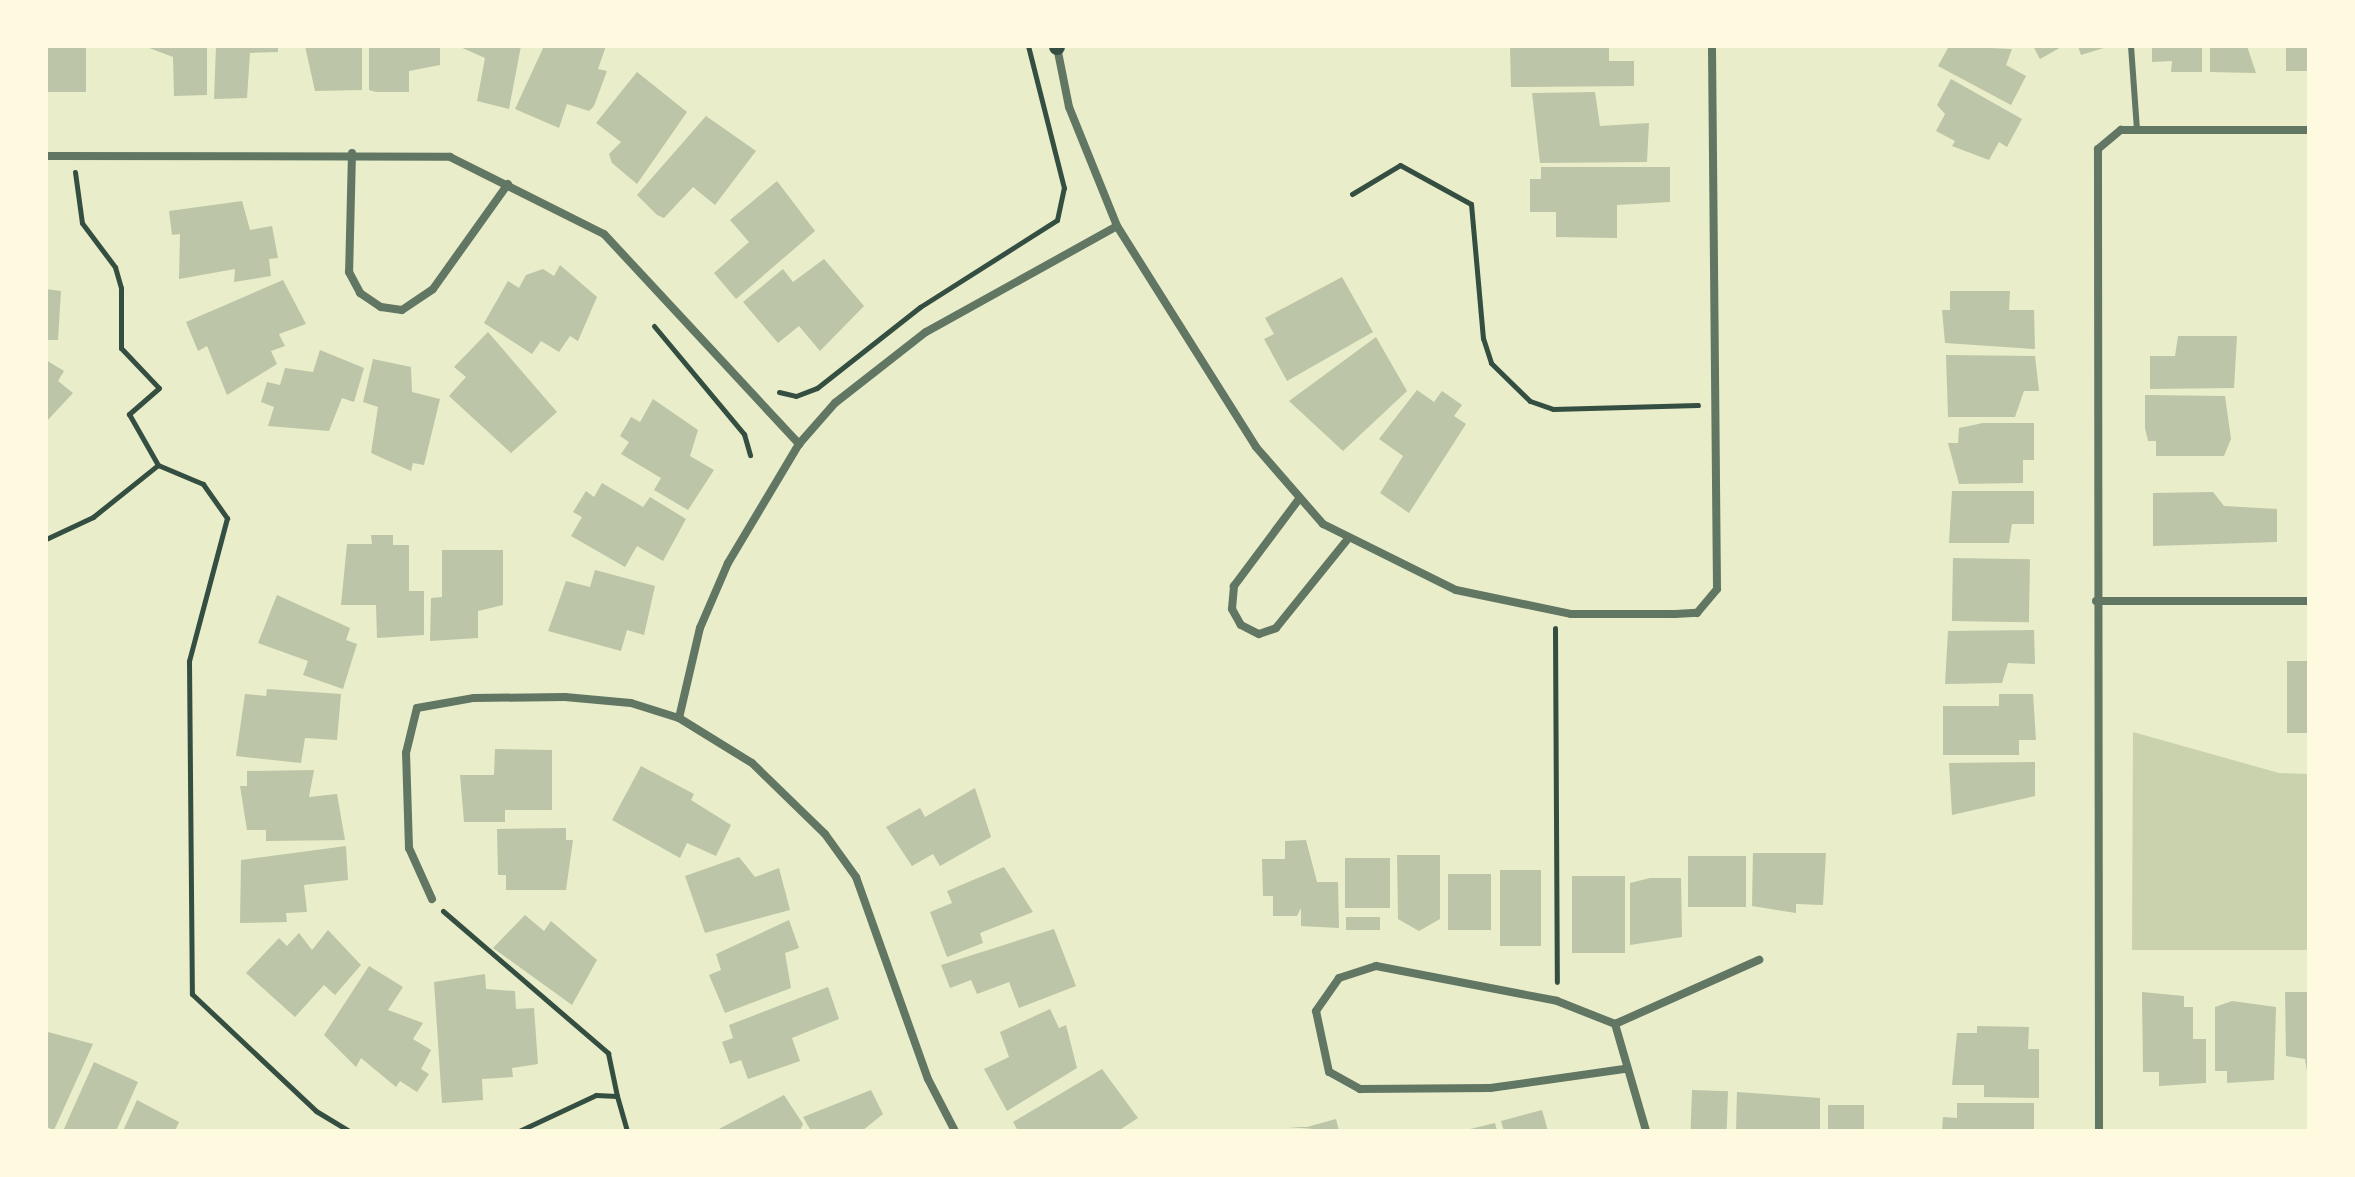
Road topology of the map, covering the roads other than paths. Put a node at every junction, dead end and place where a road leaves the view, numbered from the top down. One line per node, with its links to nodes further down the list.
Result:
1 (1057, 46): 9 (street)
2 (1712, 46): 12 (street)
3 (2131, 46): 4 (lane)
4 (2137, 130): 5 (street); 13 (street)
5 (2309, 130)
6 (352, 153): 7 (street); 8 (street); 8 (street)
7 (46, 156)
8 (508, 184): 10 (street)
9 (1117, 226): 10 (street); 11 (street)
10 (799, 444): 15 (street)
11 (1299, 499): 12 (street); 12 (street)
12 (1347, 540)
13 (2096, 601): 14 (street); 22 (street)
14 (2309, 601)
15 (679, 718): 16 (street); 20 (street)
16 (432, 899)
17 (1759, 960): 18 (street)
18 (1615, 1024): 19 (street); 19 (street)
19 (1624, 1069): 21 (street)
20 (955, 1131)
21 (1646, 1131)
22 (2099, 1131)

